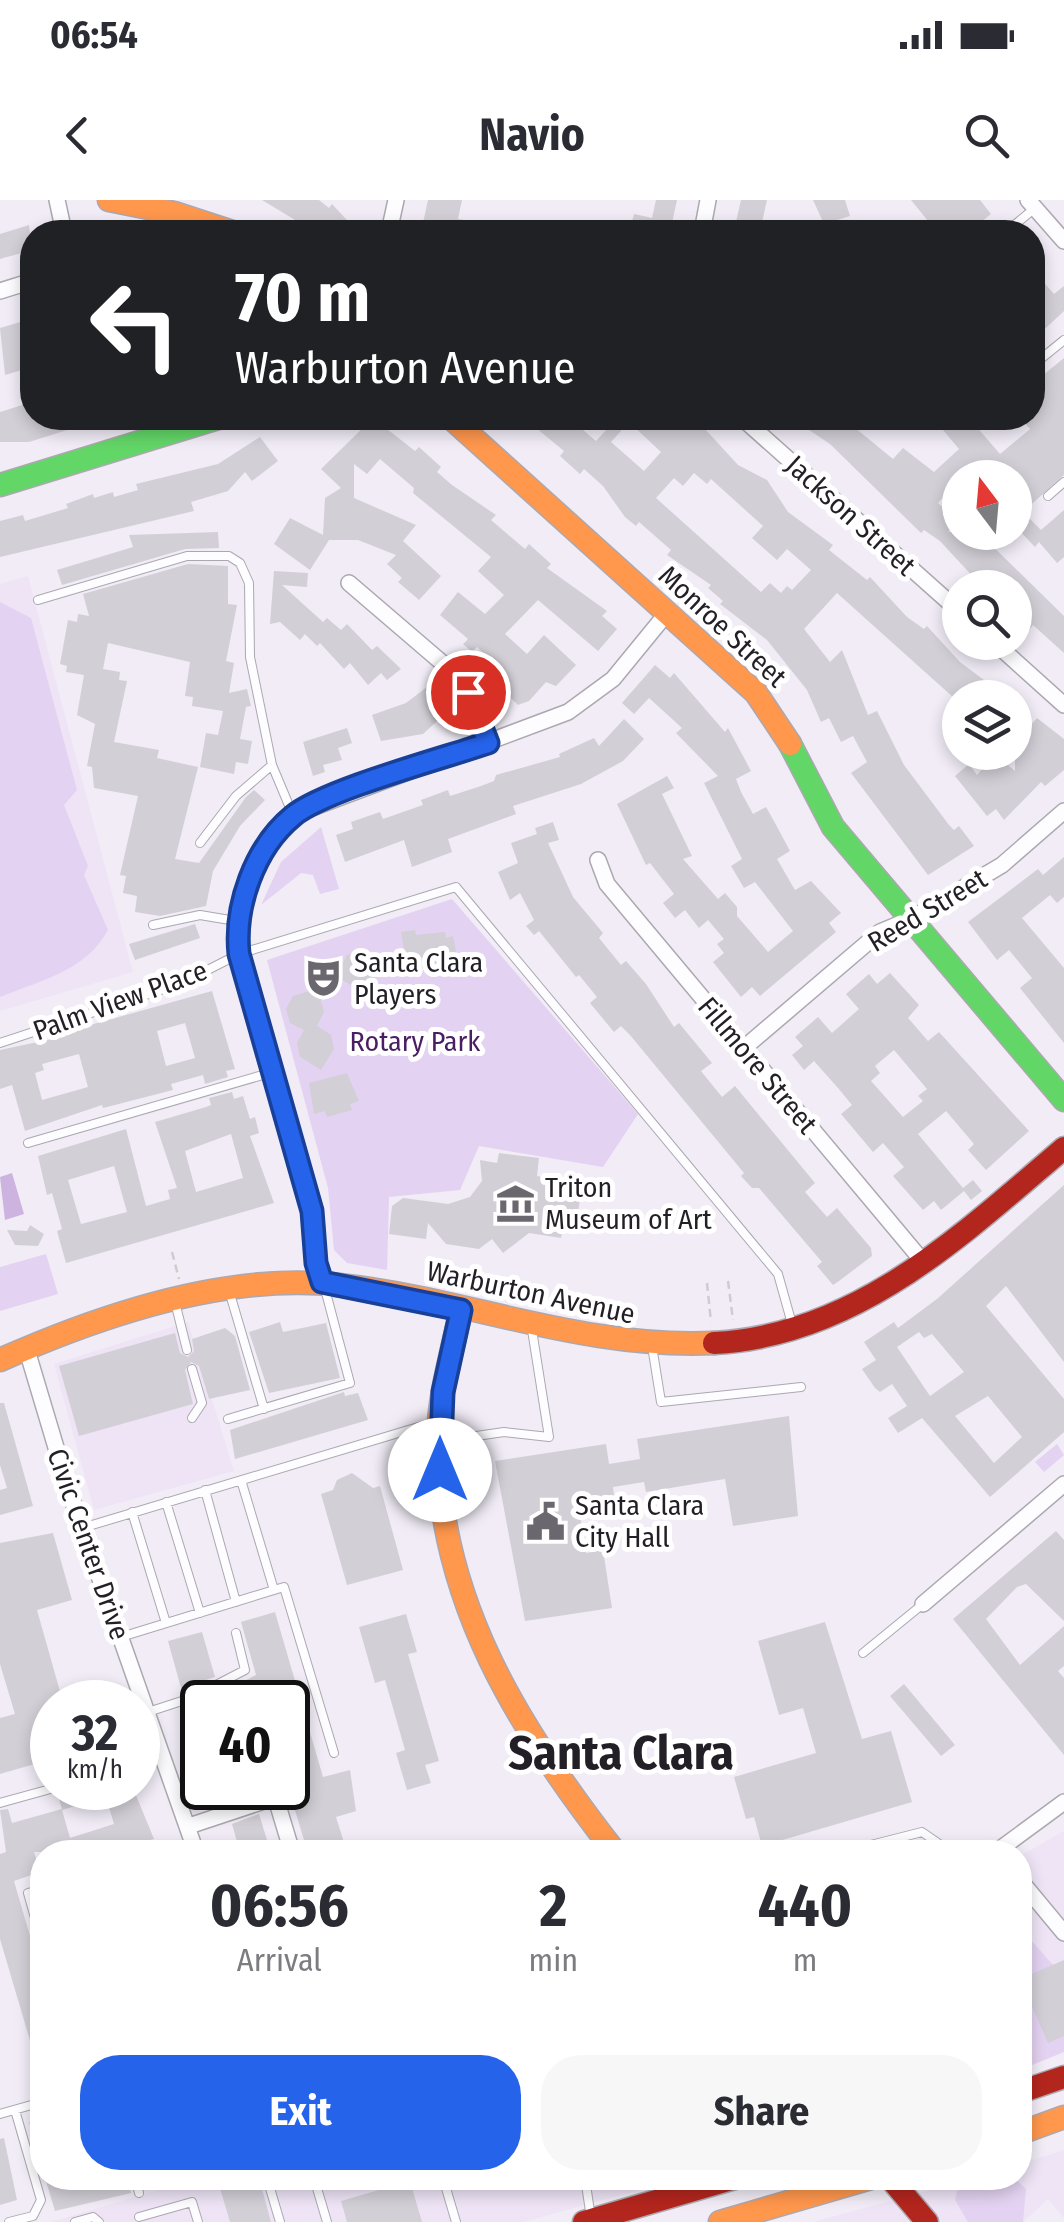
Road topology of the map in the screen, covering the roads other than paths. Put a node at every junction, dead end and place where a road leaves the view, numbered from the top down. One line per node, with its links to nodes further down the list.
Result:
1 (108, 200): 3 (street)
2 (1032, 204): 4 (street)
3 (195, 220)
4 (1064, 240)
5 (190, 430): 9 (street)
6 (463, 430): 14 (street, Monroe Street)
7 (755, 430): 12 (street, Jackson Street)
8 (1064, 482): 10 (lane)
9 (0, 485)
10 (1048, 496)
11 (348, 583): 17 (street)
12 (942, 596)
13 (38, 600): 18 (lane)
14 (667, 613): 17 (street); 23 (street, Monroe Street)
15 (1014, 660): 16 (street)
16 (1064, 705)
17 (488, 743): 20 (street)
18 (272, 764): 20 (lane); 21 (lane)
19 (1064, 811): 23 (street, Reed Street)
20 (293, 815): 24 (street)
21 (200, 843)
22 (598, 860): 28 (street, Fillmore Street)
23 (911, 919): 28 (street, Reed Street); 30 (street, Monroe Street)
24 (236, 921): 25 (lane); 26 (street)
25 (153, 925)
26 (239, 954): 27 (lane, Palm View Place); 29 (street); 39 (lane, Palm View Place)
27 (0, 1043)
28 (744, 1048): 33 (street, Fillmore Street)
29 (272, 1072): 31 (lane); 34 (street)
30 (1064, 1100)
31 (28, 1143)
32 (1064, 1148): 33 (street, Warburton Avenue)
33 (925, 1264): 39 (street, Warburton Avenue)
34 (322, 1282): 35 (street, Warburton Avenue); 37 (street, Warburton Avenue); 46 (lane)
35 (229, 1290): 36 (street, Warburton Avenue); 46 (lane)
36 (177, 1291): 41 (street, Warburton Avenue); 42 (lane)
37 (461, 1310): 38 (street, Warburton Avenue); 49 (street)
38 (532, 1326): 40 (street, Warburton Avenue); 49 (lane)
39 (793, 1328): 40 (street, Warburton Avenue)
40 (652, 1346): 45 (lane)
41 (26, 1347): 43 (street, Warburton Avenue); 55 (street, Civic Center Drive)
42 (186, 1350)
43 (0, 1360)
44 (192, 1369): 47 (lane)
45 (801, 1388)
46 (264, 1409): 48 (lane)
47 (192, 1418)
48 (228, 1419)
49 (439, 1431): 50 (lane); 78 (street)
50 (241, 1480): 52 (lane); 56 (lane)
51 (1064, 1484): 58 (street)
52 (205, 1490): 53 (lane); 57 (lane)
53 (166, 1502): 54 (lane); 59 (lane)
54 (132, 1512): 55 (lane); 60 (lane)
55 (82, 1528): 62 (street, Civic Center Drive)
56 (274, 1590): 57 (lane); 67 (lane)
57 (236, 1602): 59 (lane)
58 (923, 1604): 63 (lane)
59 (200, 1613): 60 (lane)
60 (166, 1623): 62 (lane)
61 (236, 1634): 65 (lane)
62 (121, 1636): 64 (street, Civic Center Drive)
63 (862, 1653)
64 (137, 1680)
65 (160, 1708)
66 (160, 1747): 68 (street, Civic Center Drive)
67 (334, 1753)
68 (163, 1756): 69 (lane); 75 (street, Civic Center Drive)
69 (160, 1757)
70 (30, 1795): 72 (lane)
71 (1064, 1802): 81 (street)
72 (0, 1803)
73 (229, 1810): 75 (street)
74 (279, 1810): 77 (street)
75 (189, 1826): 76 (street, Civic Center Drive)
76 (193, 1840)
77 (288, 1840)
78 (605, 1840)
79 (891, 1840): 80 (lane)
80 (934, 1840)
81 (1015, 1840)
82 (1032, 1894): 83 (street)
83 (1064, 1932)
84 (1064, 2076): 85 (street)
85 (1032, 2088)
86 (30, 2106): 87 (lane)
87 (15, 2110): 88 (lane); 91 (lane)
88 (0, 2114)
89 (1064, 2117): 90 (street)
90 (1032, 2129)
91 (30, 2162)
92 (38, 2190): 104 (lane)
93 (138, 2190): 101 (lane)
94 (271, 2190): 108 (lane)
95 (318, 2190): 109 (lane)
96 (447, 2190): 110 (lane)
97 (587, 2190): 103 (lane)
98 (693, 2190): 103 (street)
99 (830, 2190): 111 (street)
100 (900, 2190): 112 (street)
101 (139, 2193)
102 (139, 2217): 107 (lane)
103 (588, 2221)
104 (9, 2222)
105 (75, 2222): 106 (lane)
106 (99, 2222)
107 (198, 2222)
108 (280, 2222)
109 (327, 2222)
110 (456, 2222)
111 (720, 2222)
112 (927, 2222)

